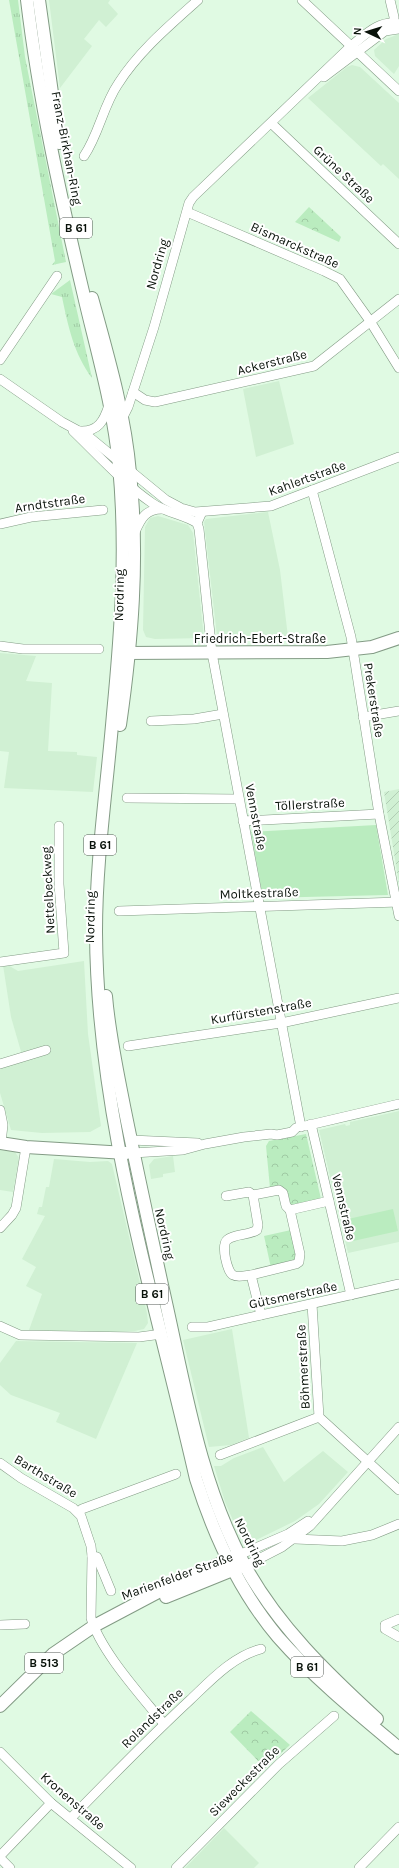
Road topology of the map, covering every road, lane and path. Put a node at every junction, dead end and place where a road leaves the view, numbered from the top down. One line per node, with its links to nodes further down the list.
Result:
1 (28, 0): 20 (main road, Franz-Birkhan-Ring / B 61)
2 (39, 0): 21 (main road, Franz-Birkhan-Ring / B 61)
3 (198, 0): 10 (street)
4 (302, 0): 7 (street)
5 (390, 0): 6 (street)
6 (396, 26): 7 (street, Nordring)
7 (354, 49): 8 (street); 9 (street, Nordring)
8 (399, 91)
9 (271, 123): 11 (street, Nordring); 12 (street, Grüne Straße)
10 (84, 156)
11 (187, 212): 15 (street, Bismarckstraße); 19 (street, Nordring)
12 (399, 244)
13 (57, 276): 16 (street)
14 (399, 298): 15 (street, Ackerstraße)
15 (370, 322): 17 (street, Bismarckstraße); 19 (street, Ackerstraße)
16 (0, 360)
17 (399, 368)
18 (0, 379): 22 (street, Kahlertstraße)
19 (133, 392): 21 (street, Nordring)
20 (109, 405): 23 (street); 24 (main road, Franz-Birkhan-Ring / B 61)
21 (122, 418): 27 (main road, Nordring / B 61)
22 (62, 422): 23 (street, Kahlertstraße); 27 (street, Kahlertstraße)
23 (80, 431): 26 (street, Kahlertstraße)
24 (116, 441): 26 (main road, Nordring / B 61)
25 (399, 457): 29 (street, Kahlertstraße)
26 (119, 463): 27 (main road, Nordring / B 61)
27 (125, 474): 28 (main road, Nordring / B 61); 32 (street, Kahlertstraße); 42 (main road, Nordring / B 61)
28 (131, 486): 30 (street); 35 (main road, Nordring / B 61)
29 (312, 490): 32 (street, Kahlertstraße); 39 (street, Prekerstraße)
30 (163, 508): 33 (street); 35 (street)
31 (104, 510): 34 (street, Arndtstraße)
32 (202, 512): 33 (street)
33 (197, 523): 41 (street, Vennstraße)
34 (0, 524)
35 (133, 537): 42 (main road, Nordring / B 61)
36 (399, 629): 39 (main road, Friedrich-Ebert-Straße)
37 (399, 638): 39 (main road, Friedrich-Ebert-Straße)
38 (0, 646): 40 (street)
39 (352, 646): 41 (main road, Friedrich-Ebert-Straße); 45 (street, Prekerstraße)
40 (99, 649)
41 (212, 649): 42 (main road, Friedrich-Ebert-Straße); 44 (street, Vennstraße)
42 (125, 650): 66 (main road, Nordring / B 61); 67 (main road, Nordring / B 61)
43 (399, 711): 45 (street)
44 (224, 714): 46 (street); 48 (street, Vennstraße)
45 (363, 715): 49 (street, Prekerstraße)
46 (151, 721)
47 (127, 798): 48 (street)
48 (239, 799): 50 (street, Vennstraße)
49 (379, 814): 50 (street, Töllerstraße); 52 (street, Prekerstraße)
50 (243, 821): 53 (street, Vennstraße)
51 (59, 826): 56 (street, Nettelbeckweg)
52 (398, 902): 53 (street, Moltkestraße); 55 (street, Prekerstraße)
53 (260, 906): 54 (street, Moltkestraße); 58 (street, Vennstraße)
54 (119, 911)
55 (399, 916)
56 (0, 962)
57 (399, 998): 58 (street, Kurfürstenstraße)
58 (281, 1022): 59 (street, Kurfürstenstraße); 65 (street, Vennstraße)
59 (128, 1046)
60 (46, 1050): 61 (street)
61 (0, 1064)
62 (399, 1104): 64 (street)
63 (0, 1110): 68 (street)
64 (311, 1124): 65 (street); 75 (street, Vennstraße)
65 (298, 1127): 69 (street)
66 (117, 1140): 67 (main road); 71 (main road, Nordring / B 61)
67 (131, 1140): 69 (street); 72 (main road, Nordring / B 61)
68 (1, 1143): 70 (main road)
69 (205, 1144): 72 (street)
70 (26, 1147): 71 (main road); 77 (street)
71 (119, 1153): 72 (main road); 85 (main road, Nordring / B 61)
72 (133, 1153): 98 (main road, Nordring / B 61)
73 (253, 1195): 74 (street); 76 (street); 78 (street)
74 (226, 1196)
75 (329, 1201): 76 (street); 80 (street, Vennstraße)
76 (290, 1210): 78 (street)
77 (0, 1228)
78 (252, 1275): 82 (street)
79 (399, 1284): 80 (street, Gütsmerstraße)
80 (351, 1296): 81 (street, Gütsmerstraße)
81 (312, 1304): 82 (street, Gütsmerstraße); 86 (street, Böhmerstraße)
82 (261, 1315): 84 (street, Gütsmerstraße)
83 (0, 1326): 85 (street)
84 (192, 1327)
85 (162, 1334): 98 (main road, Nordring / B 61)
86 (319, 1418): 88 (street); 89 (street, Böhmerstraße)
87 (399, 1427): 89 (street, Marienfelder Straße)
88 (220, 1455)
89 (368, 1462): 92 (street, Böhmerstraße); 93 (street, Marienfelder Straße)
90 (0, 1463): 94 (street, Barthstraße)
91 (176, 1474): 94 (street)
92 (399, 1490)
93 (323, 1511): 96 (street, Marienfelder Straße); 98 (street, Marienfelder Straße)
94 (78, 1512): 97 (street, Barthstraße)
95 (399, 1524): 96 (street)
96 (295, 1538): 98 (street, Marienfelder Straße)
97 (92, 1556): 99 (street, Barthstraße); 103 (street, Barthstraße)
98 (236, 1562): 103 (main road, Marienfelder Straße / B 513); 109 (main road, Nordring / B 61); 110 (main road, Nordring / B 61)
99 (111, 1591)
100 (399, 1619): 104 (street)
101 (26, 1624): 102 (street)
102 (0, 1625)
103 (94, 1626): 106 (main road, Marienfelder Straße / B 513); 108 (street, Barthstraße)
104 (399, 1637)
105 (261, 1649): 108 (street, Rolandstraße)
106 (0, 1706)
107 (334, 1716): 118 (street, Sieweckestraße)
108 (164, 1724): 113 (street, Rolandstraße)
109 (399, 1738)
110 (399, 1748)
111 (0, 1752): 112 (street, Kronenstraße)
112 (51, 1803): 113 (street, Kronenstraße); 115 (street)
113 (71, 1818): 117 (street, Kronenstraße)
114 (398, 1830): 119 (street)
115 (0, 1857): 116 (street)
116 (10, 1868)
117 (130, 1868)
118 (176, 1868)
119 (359, 1868)

